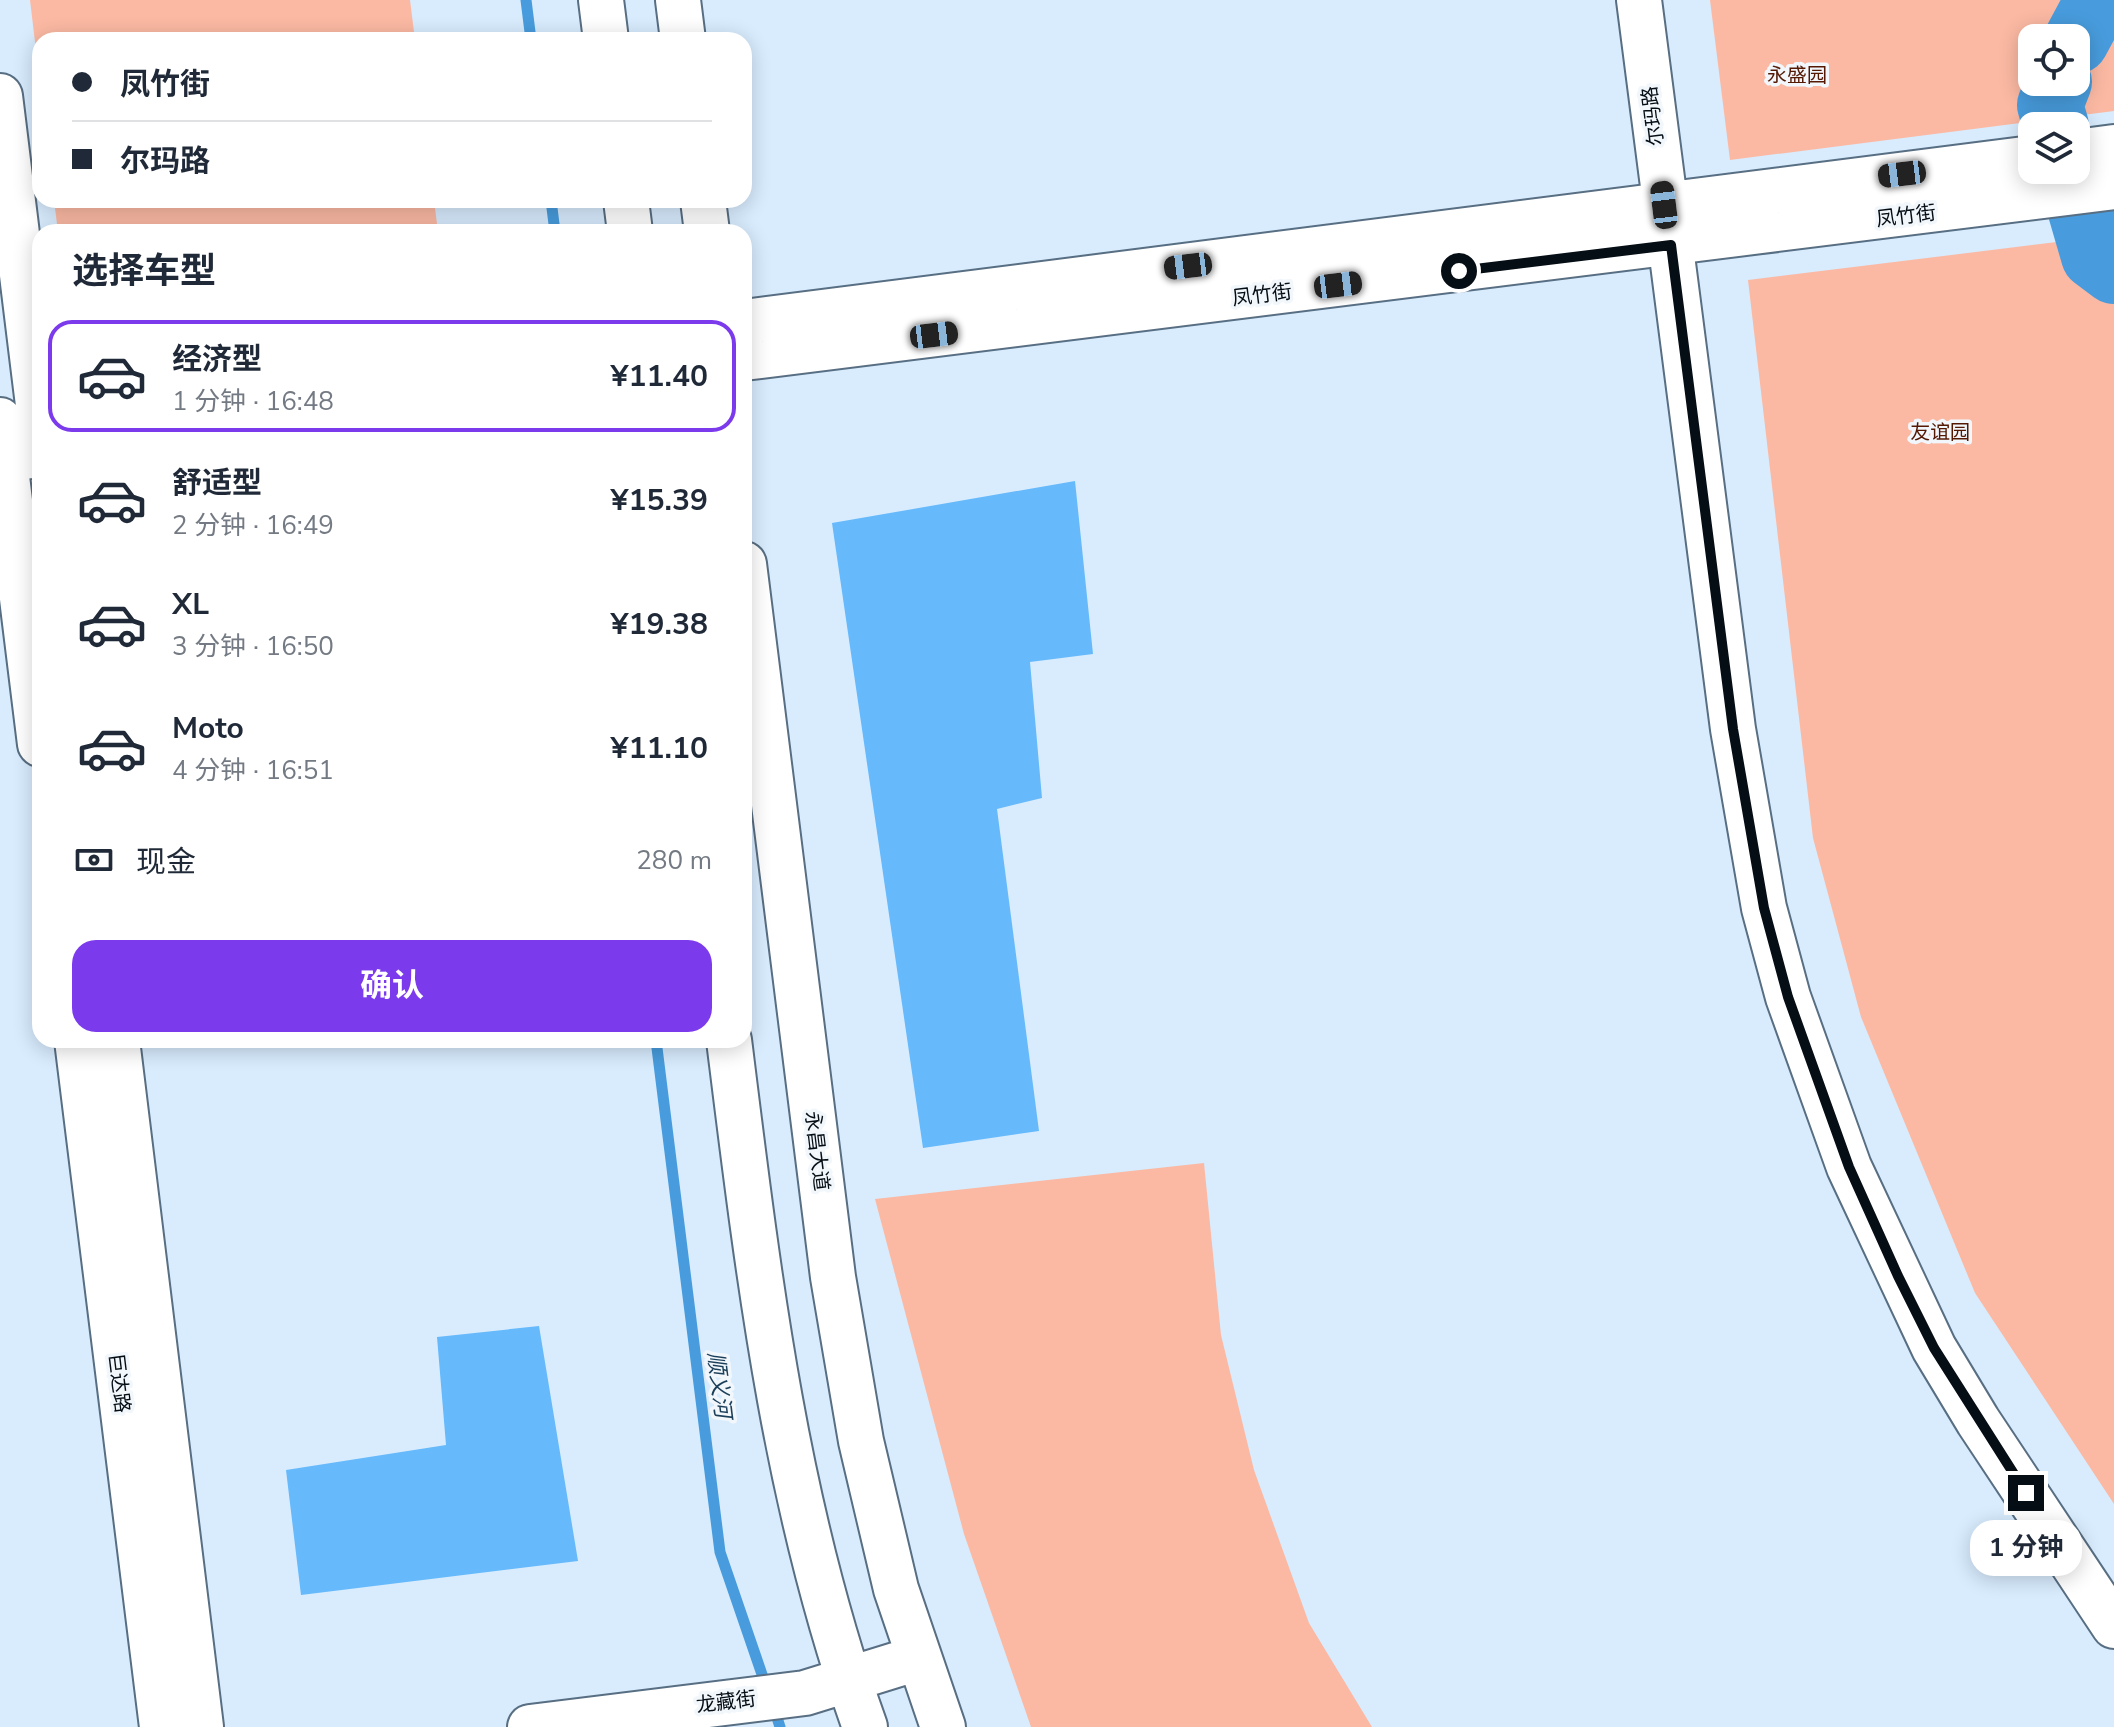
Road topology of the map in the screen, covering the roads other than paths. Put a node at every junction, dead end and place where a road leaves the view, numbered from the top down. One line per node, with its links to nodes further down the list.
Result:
1 (601, 0): 4 (street)
2 (678, 0): 5 (street)
3 (1639, 0): 12 (street, 尔玛路)
4 (605, 32)
5 (682, 32)
6 (0, 96): 15 (street)
7 (2114, 147): 8 (street)
8 (2090, 150)
9 (2018, 174): 12 (street, 凤竹街)
10 (2090, 183): 11 (street, 凤竹街)
11 (2114, 187)
12 (1667, 225): 13 (street, 凤竹街); 14 (street, 凤竹街); 21 (street, 尔玛路)
13 (752, 321)
14 (752, 357)
15 (20, 432): 16 (street)
16 (32, 619)
17 (752, 628): 22 (street, 永昌大道)
18 (78, 1048): 25 (street, 巨达路)
19 (118, 1048): 26 (street, 巨达路)
20 (730, 1048): 23 (street)
21 (2114, 1626)
22 (918, 1658): 23 (street, 龙藏街); 24 (street, 永昌大道)
23 (848, 1679): 27 (street, 龙藏街); 28 (street)
24 (934, 1725)
25 (162, 1727)
26 (201, 1727)
27 (530, 1727)
28 (865, 1727)

